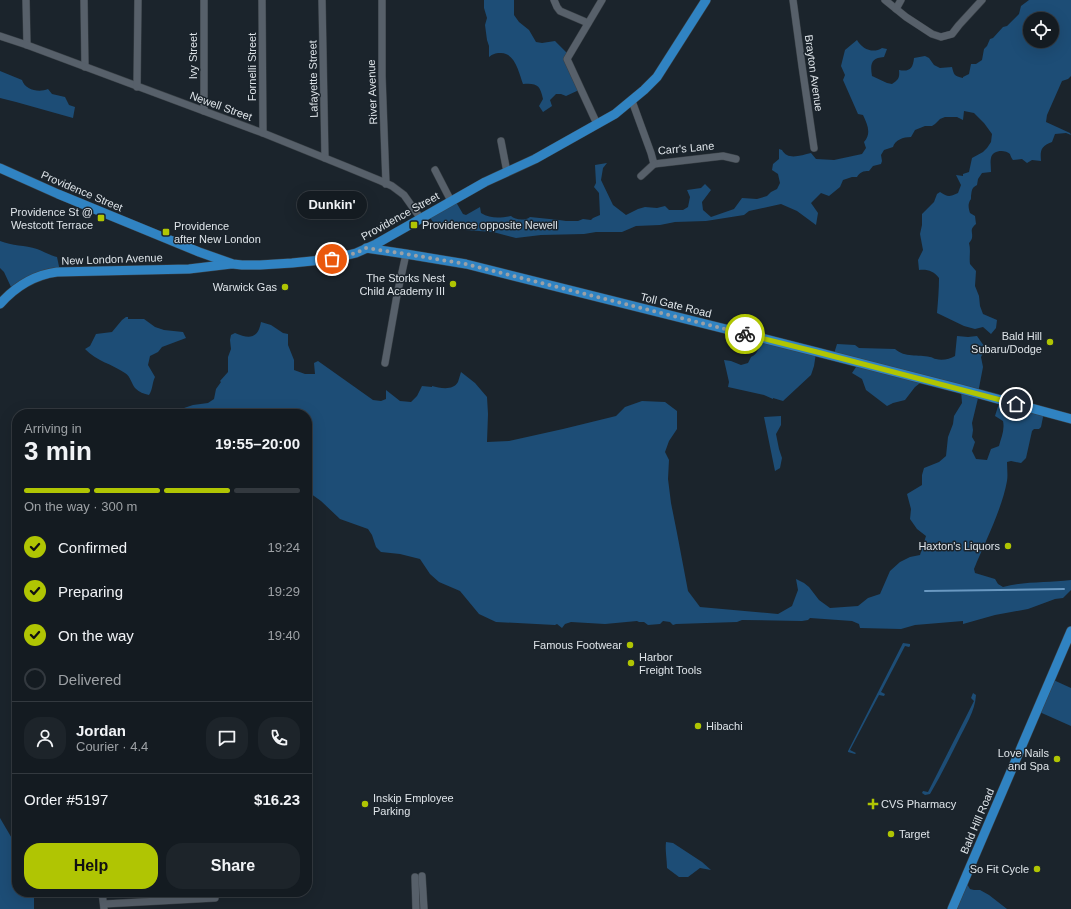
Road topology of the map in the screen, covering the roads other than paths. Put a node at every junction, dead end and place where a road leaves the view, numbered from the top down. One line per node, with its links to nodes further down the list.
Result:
1 (26, 0): 18 (street)
2 (84, 0): 19 (street)
3 (138, 0): 20 (street)
4 (204, 0): 22 (street, Ivy Street)
5 (262, 0): 24 (street, Fornelli Street)
6 (322, 0): 27 (street, Lafayette Street)
7 (382, 0): 34 (street, River Avenue)
8 (554, 0): 16 (street)
9 (602, 0): 16 (street)
10 (706, 0): 21 (main road, Providence Street)
11 (793, 0): 26 (street, Brayton Avenue)
12 (886, 0): 15 (street)
13 (901, 0): 15 (street)
14 (982, 0): 15 (street)
15 (896, 9)
16 (588, 23): 23 (street)
17 (0, 36): 18 (street, Newell Street)
18 (27, 45): 19 (street, Newell Street)
19 (85, 67): 20 (street, Newell Street)
20 (137, 87): 22 (street, Newell Street)
21 (632, 100): 23 (main road, Providence Street); 29 (street, Carr's Lane)
22 (204, 111): 24 (street, Newell Street)
23 (597, 124): 32 (main road, Providence Street)
24 (263, 133): 27 (street, Newell Street)
25 (500, 141): 32 (street)
26 (814, 148)
27 (324, 158): 34 (street, Newell Street)
28 (736, 159): 29 (street, Carr's Lane)
29 (654, 164): 33 (street)
30 (0, 168): 39 (main road, Providence Street)
31 (435, 170): 35 (street)
32 (507, 172): 35 (main road, Providence Street)
33 (641, 176)
34 (386, 184): 36 (street, Newell Street)
35 (451, 201): 36 (main road, Providence Street)
36 (421, 219): 37 (main road, Providence Street)
37 (366, 248): 38 (main road, Toll Gate Road); 39 (main road, Providence Street)
38 (406, 254): 41 (street); 42 (main road, Toll Gate Road)
39 (234, 264): 40 (main road, New London Avenue)
40 (0, 304)
41 (385, 363)
42 (1071, 419)
43 (1071, 631): 49 (main road, Bald Hill Road)
44 (103, 897): 46 (street)
45 (215, 898): 46 (street)
46 (104, 907)
47 (416, 909): 48 (street)
48 (424, 909)
49 (952, 909)

